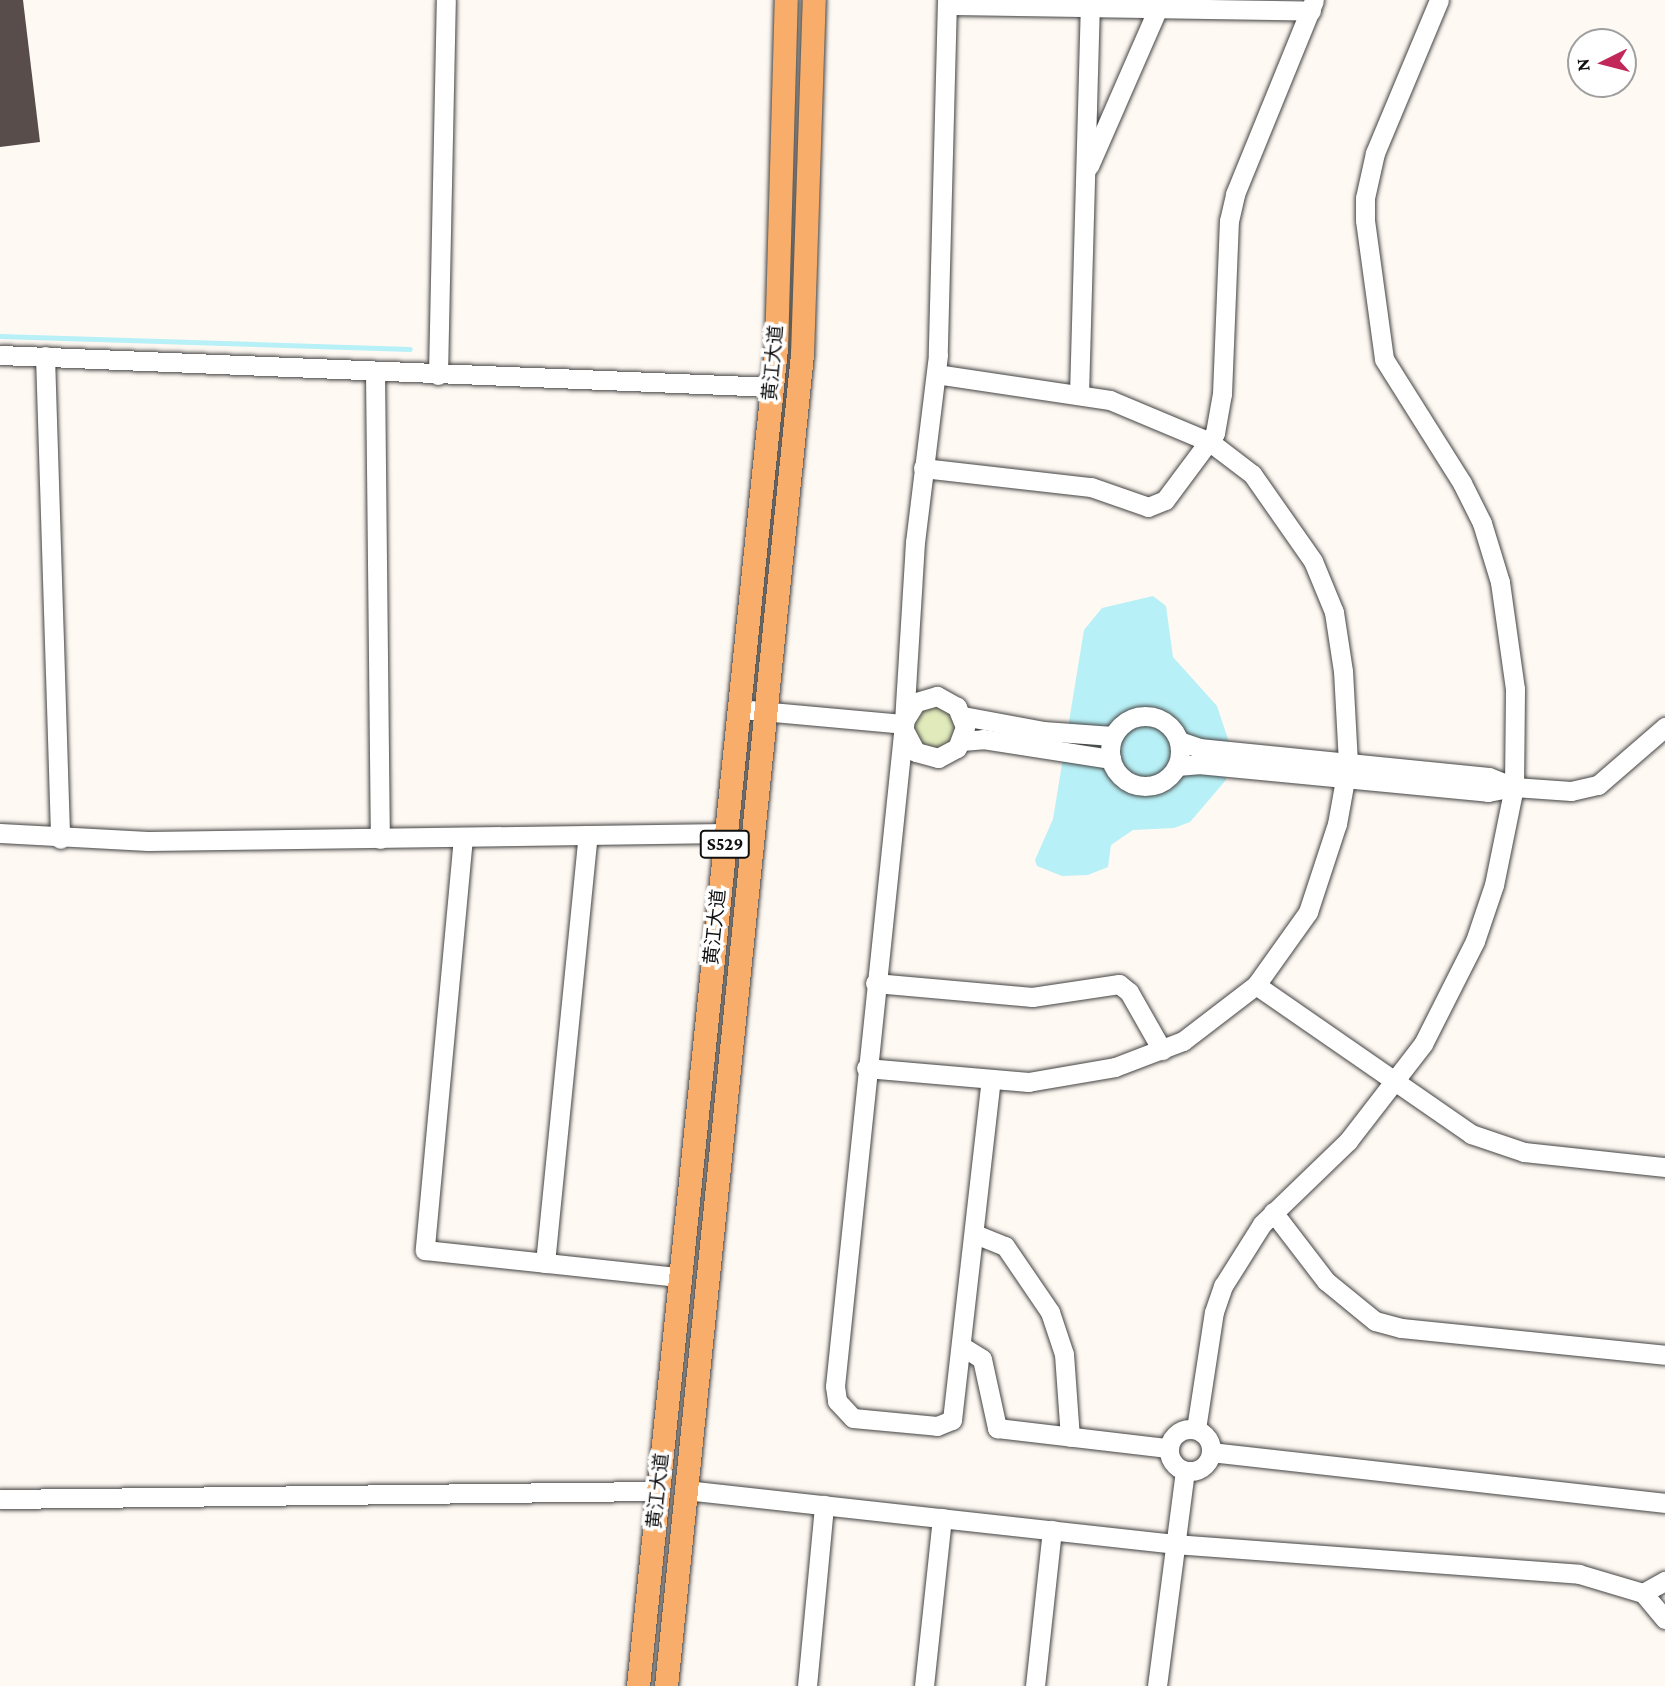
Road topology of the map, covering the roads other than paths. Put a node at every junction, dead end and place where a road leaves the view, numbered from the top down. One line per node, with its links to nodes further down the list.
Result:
1 (446, 0): 14 (street)
2 (786, 0): 15 (main road, 黄江大道 / S529)
3 (814, 0): 20 (main road, 黄江大道 / S529)
4 (1439, 0): 32 (street)
5 (947, 3): 7 (street); 13 (street)
6 (1312, 6): 8 (street); 17 (street)
7 (1090, 7): 8 (street); 9 (street)
8 (1157, 10): 9 (street)
9 (1085, 176): 16 (street)
10 (0, 355): 11 (street)
11 (46, 356): 12 (street); 37 (street)
12 (375, 372): 14 (street); 38 (street)
13 (936, 374): 16 (street); 18 (street)
14 (438, 375): 15 (street)
15 (772, 387): 19 (main road, 黄江大道 / S529)
16 (1079, 395): 17 (street)
17 (1210, 442): 18 (street); 31 (street)
18 (923, 468): 22 (street)
19 (739, 709): 20 (street); 34 (main road, 黄江大道 / S529)
20 (767, 712): 22 (street); 57 (main road, 黄江大道 / S529)
21 (963, 716): 22 (street); 25 (street); 26 (street)
22 (904, 724): 26 (street); 39 (street)
23 (1665, 727): 32 (street)
24 (1113, 736): 25 (street); 27 (street); 28 (street)
25 (1042, 739): 26 (street); 28 (street)
26 (962, 741)
27 (1179, 741): 29 (street); 30 (street)
28 (1111, 759): 30 (street)
29 (1231, 759): 30 (street); 31 (street)
30 (1177, 766)
31 (1347, 771): 32 (street); 40 (street)
32 (1514, 787): 44 (street)
33 (0, 832): 37 (street)
34 (726, 833): 35 (street); 49 (main road, 黄江大道 / S529)
35 (588, 835): 36 (street); 48 (street)
36 (463, 837): 38 (street); 48 (street)
37 (60, 839): 38 (street)
38 (380, 839)
39 (875, 983): 41 (street); 42 (street)
40 (1256, 985): 41 (street); 44 (street)
41 (1162, 1050): 43 (street)
42 (866, 1068): 43 (street); 50 (street)
43 (991, 1080): 47 (street)
44 (1396, 1084): 45 (street); 46 (street)
45 (1665, 1167)
46 (1273, 1213): 51 (street); 52 (street)
47 (975, 1234): 50 (street); 53 (street)
48 (545, 1262): 49 (street)
49 (679, 1277): 58 (main road, 黄江大道 / S529)
50 (963, 1347): 53 (street)
51 (1665, 1355)
52 (1196, 1429): 54 (street); 55 (street)
53 (1070, 1437): 54 (street)
54 (1168, 1448): 56 (street)
55 (1211, 1452): 56 (street); 60 (street)
56 (1185, 1471): 64 (street)
57 (686, 1490): 61 (street); 69 (main road, 黄江大道 / S529)
58 (658, 1491): 59 (street); 68 (main road, 黄江大道 / S529)
59 (0, 1499)
60 (1665, 1503)
61 (824, 1505): 62 (street); 70 (street)
62 (942, 1518): 63 (street); 71 (street)
63 (1052, 1530): 64 (street); 72 (street)
64 (1174, 1544): 66 (street); 73 (street)
65 (1665, 1581): 66 (street)
66 (1643, 1592): 67 (street)
67 (1665, 1619)
68 (638, 1686)
69 (666, 1686)
70 (807, 1686)
71 (924, 1686)
72 (1035, 1686)
73 (1157, 1686)

